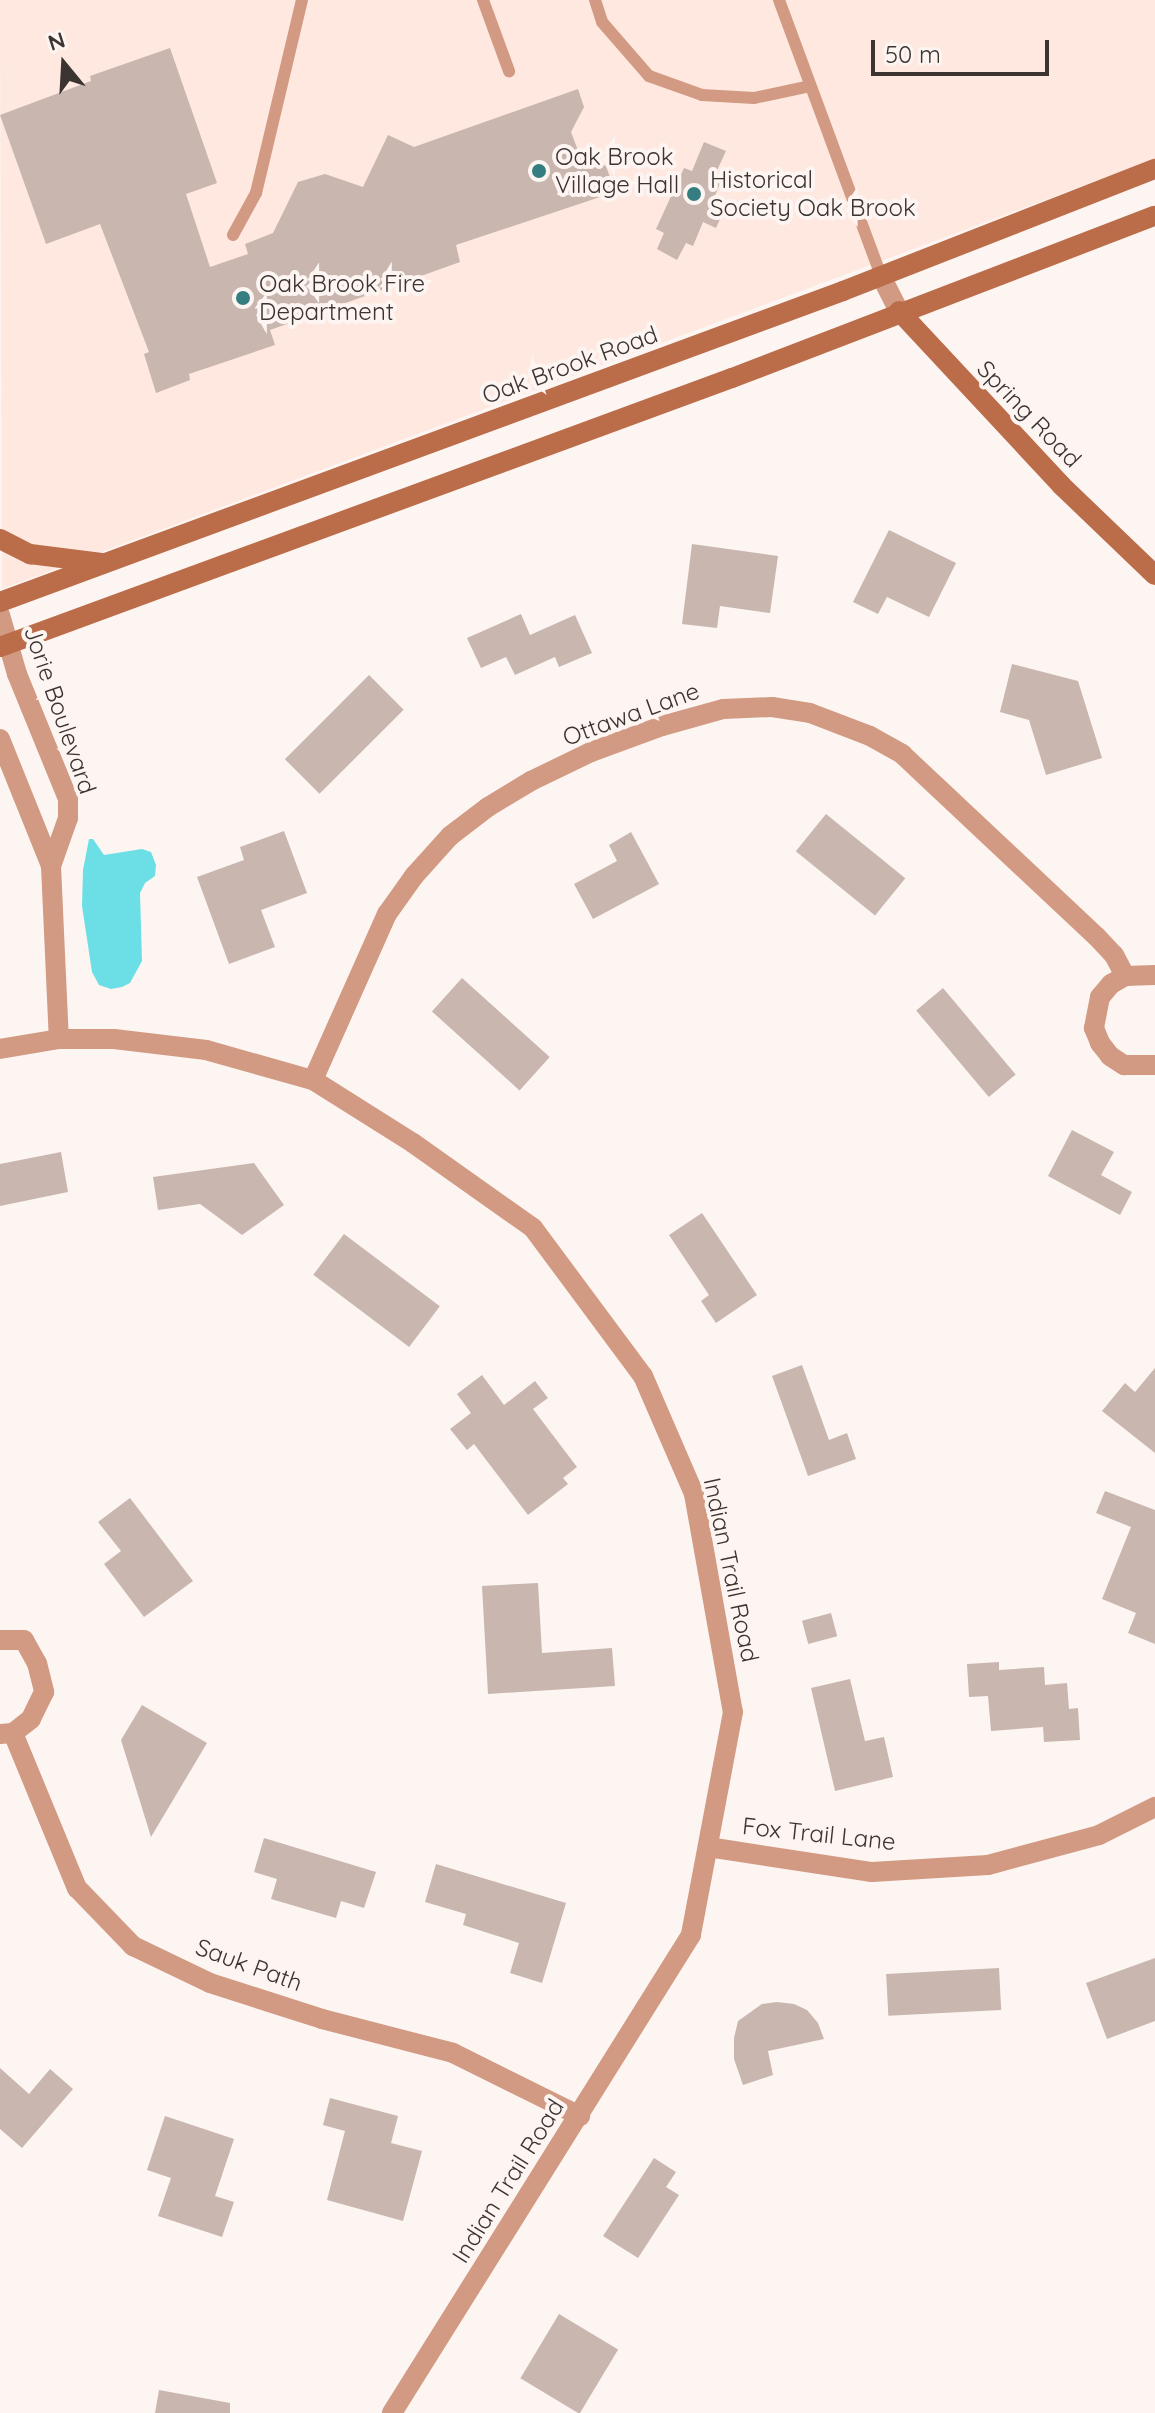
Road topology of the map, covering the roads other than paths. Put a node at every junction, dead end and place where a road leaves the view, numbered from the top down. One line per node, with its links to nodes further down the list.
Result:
1 (302, 0): 9 (lane)
2 (483, 0): 5 (lane)
3 (595, 0): 6 (lane)
4 (779, 0): 6 (lane)
5 (509, 71)
6 (810, 86): 10 (lane)
7 (1155, 169): 10 (main road, Oak Brook Road)
8 (1155, 216): 11 (main road)
9 (233, 235)
10 (881, 276): 11 (street, Spring Road); 13 (main road, Oak Brook Road)
11 (899, 311): 14 (main road, Spring Road); 17 (main road)
12 (0, 539): 13 (main road)
13 (105, 564): 15 (main road, Oak Brook Road)
14 (1155, 575)
15 (0, 602)
16 (0, 615): 17 (street, Jorie Boulevard)
17 (4, 646): 19 (street, Jorie Boulevard)
18 (0, 739): 19 (street, Jorie Boulevard)
19 (51, 866): 22 (street, Jorie Boulevard)
20 (1155, 975): 21 (street)
21 (1125, 976): 24 (street); 25 (street, Ottawa Lane)
22 (59, 1039): 23 (street, Indian Trail Road); 25 (street, Indian Trail Road)
23 (0, 1049)
24 (1155, 1065)
25 (313, 1080): 29 (street, Indian Trail Road)
26 (0, 1640): 27 (street, Sauk Path)
27 (6, 1733): 30 (street, Sauk Path)
28 (1155, 1807): 29 (street, Fox Trail Lane)
29 (708, 1847): 30 (street, Indian Trail Road)
30 (580, 2116): 31 (street, Indian Trail Road)
31 (392, 2413)

